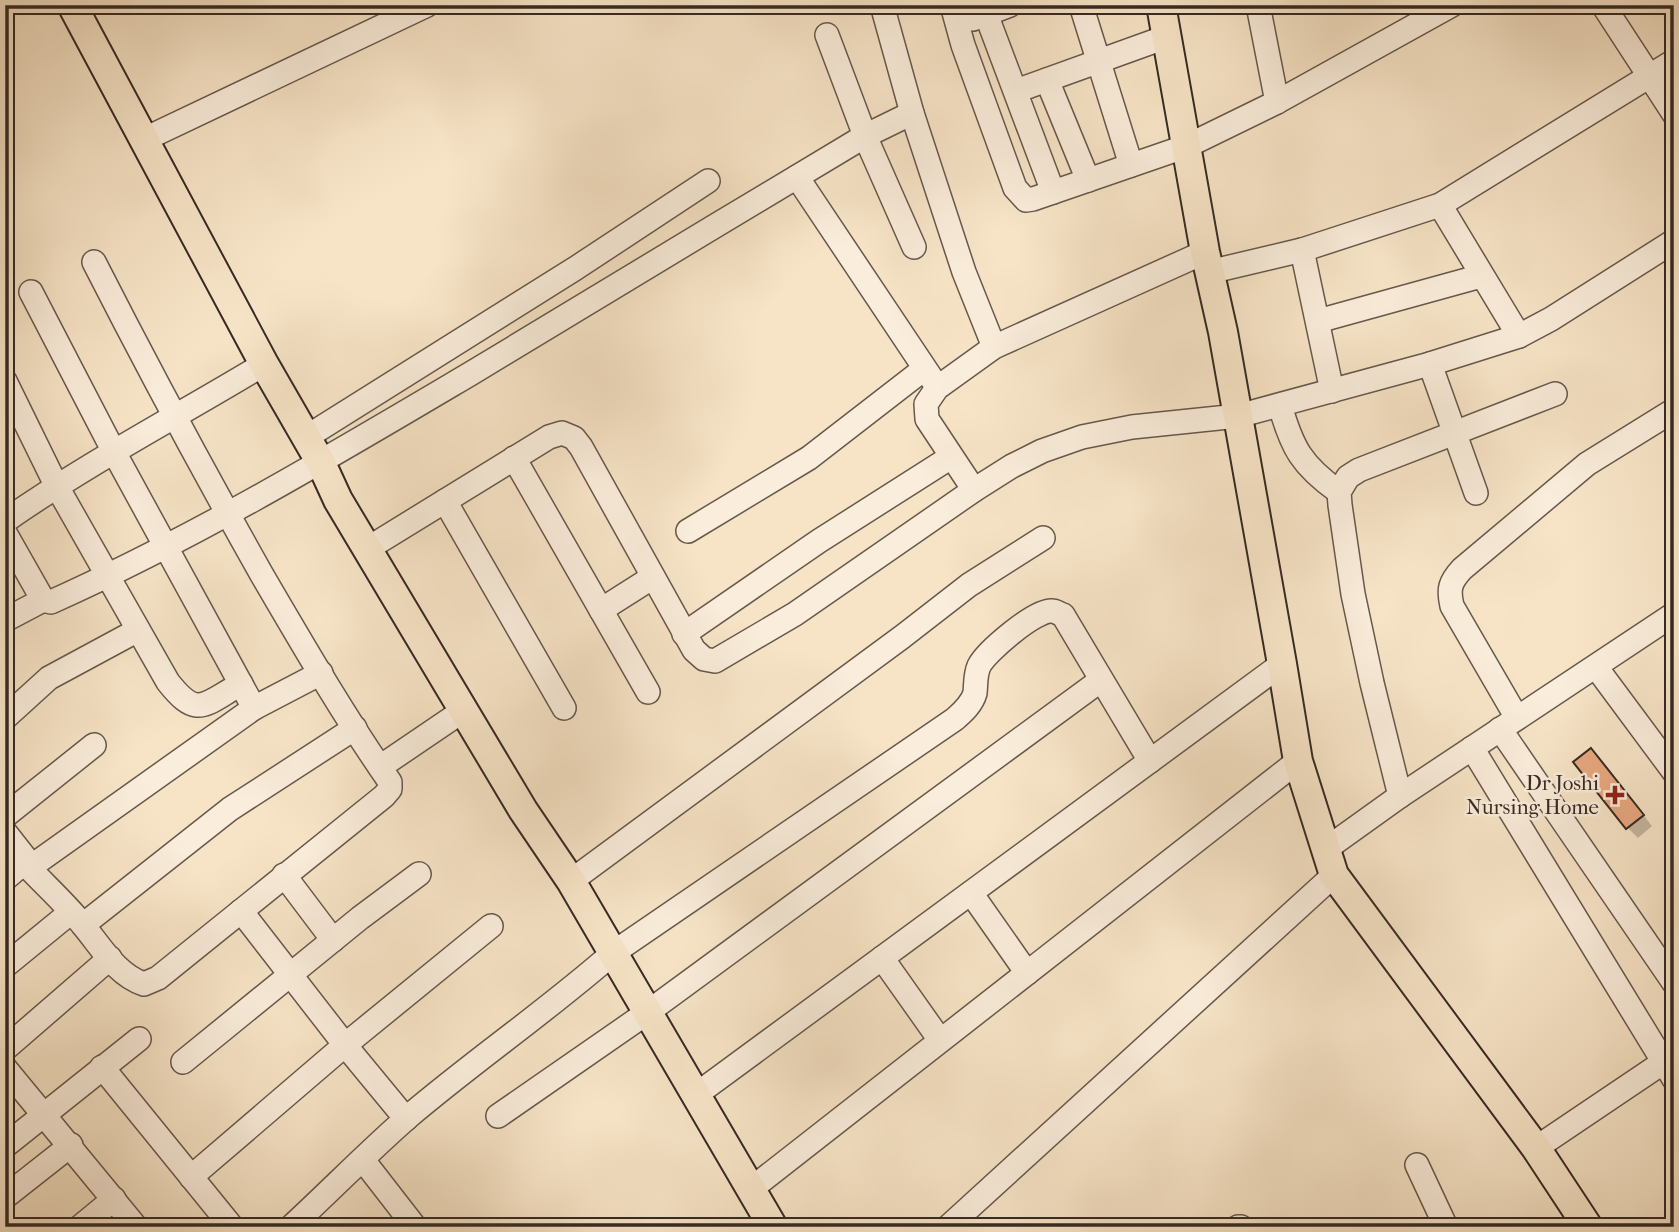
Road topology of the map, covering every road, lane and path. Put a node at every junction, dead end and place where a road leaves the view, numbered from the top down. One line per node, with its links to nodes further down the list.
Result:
1 (72, 5): 23 (main road)
2 (427, 5): 23 (street)
3 (882, 5): 20 (street)
4 (1010, 5): 10 (street)
5 (1081, 5): 14 (street)
6 (1258, 5): 19 (street)
7 (1452, 5): 19 (street)
8 (1604, 5): 16 (street)
9 (1163, 6): 13 (main road)
10 (986, 14): 11 (street); 18 (street)
11 (955, 15): 29 (street)
12 (827, 35): 22 (street)
13 (1166, 37): 14 (street); 24 (main road)
14 (1099, 61): 17 (street); 25 (street)
15 (1674, 61): 16 (street)
16 (1650, 77): 21 (street); 30 (street)
17 (1047, 80): 18 (street); 27 (street)
18 (1016, 92): 29 (street)
19 (1277, 102): 24 (street)
20 (912, 113): 22 (street); 40 (street)
21 (1674, 114)
22 (865, 136): 26 (street); 32 (street)
23 (145, 139): 41 (main road)
24 (1187, 146): 25 (street); 35 (main road)
25 (1131, 165): 27 (street)
26 (797, 177): 43 (street); 56 (street)
27 (1088, 180): 29 (street)
28 (708, 181): 52 (street)
29 (1053, 192)
30 (1440, 205): 33 (street); 36 (street)
31 (1674, 241): 39 (street)
32 (914, 247)
33 (1302, 250): 35 (street); 38 (street)
34 (94, 262): 50 (street)
35 (1207, 262): 40 (street); 49 (main road)
36 (1482, 276): 38 (street); 39 (street)
37 (31, 292): 53 (street)
38 (1318, 321): 45 (street)
39 (1519, 335): 42 (street)
40 (994, 347): 43 (street)
41 (264, 364): 50 (street); 52 (main road)
42 (1430, 364): 45 (street); 51 (street)
43 (931, 379): 54 (street); 64 (street)
44 (5, 382): 57 (street)
45 (1332, 391): 47 (street)
46 (1555, 394): 51 (street)
47 (1280, 405): 49 (street); 59 (street)
48 (1674, 410): 87 (street)
49 (1238, 415): 58 (street); 77 (main road)
50 (174, 419): 53 (street); 62 (street)
51 (1453, 434): 59 (street); 60 (street)
52 (305, 438): 56 (main road)
53 (114, 452): 57 (street); 67 (street)
54 (951, 457): 58 (street); 76 (street)
55 (514, 458): 61 (street); 70 (street); 72 (street)
56 (321, 463): 62 (street); 68 (main road)
57 (56, 485): 63 (street); 69 (street)
58 (974, 490): 76 (street)
59 (1339, 492): 96 (street)
60 (1476, 493)
61 (444, 501): 68 (street); 84 (street)
62 (227, 513): 67 (street); 79 (street)
63 (5, 521)
64 (688, 531)
65 (5, 533): 71 (street)
66 (1043, 538): 104 (street)
67 (166, 548): 69 (street); 81 (street)
68 (367, 549): 85 (main road)
69 (108, 576): 71 (street); 75 (street)
70 (653, 577): 72 (street); 76 (street)
71 (43, 600): 74 (street)
72 (601, 610): 82 (street)
73 (1674, 614): 78 (street)
74 (7, 619)
75 (138, 629): 81 (street); 86 (street)
76 (684, 634)
77 (1282, 664): 92 (street); 93 (main road)
78 (1596, 667): 87 (street); 90 (street)
79 (321, 673): 83 (street); 88 (street)
80 (1101, 680): 92 (street); 110 (street); 117 (street)
81 (241, 684): 83 (street)
82 (648, 692)
83 (254, 708): 100 (street)
84 (564, 708)
85 (464, 710): 94 (street); 104 (main road)
86 (5, 718)
87 (1508, 724): 91 (street); 116 (street)
88 (355, 728): 94 (street); 107 (street)
89 (94, 745): 97 (street)
90 (1666, 746): 95 (street)
91 (1472, 748): 96 (street); 123 (street)
92 (1150, 761): 105 (street)
93 (1297, 761): 99 (main road); 114 (street)
94 (380, 767): 102 (street)
95 (1674, 772)
96 (1400, 796): 99 (street)
97 (5, 816)
98 (5, 832): 100 (street)
99 (1330, 862): 132 (main road); 147 (street)
100 (28, 864): 103 (street); 107 (street)
101 (419, 874): 109 (street)
102 (284, 875): 106 (street); 109 (street)
103 (5, 879)
104 (571, 881): 110 (main road)
105 (971, 893): 112 (street); 114 (street)
106 (240, 911): 111 (street); 115 (street)
107 (77, 918): 111 (street); 113 (street)
108 (491, 926): 120 (street)
109 (332, 940): 115 (street)
110 (613, 953): 117 (main road); 129 (street)
111 (110, 958): 121 (street)
112 (881, 958): 119 (street); 126 (street)
113 (5, 966)
114 (1027, 973): 119 (street)
115 (290, 975): 120 (street); 122 (street)
116 (1674, 983)
117 (648, 1012): 126 (main road); 128 (street)
118 (139, 1039): 124 (street)
119 (940, 1040): 136 (street)
120 (345, 1045): 129 (street); 135 (street)
121 (5, 1049)
122 (183, 1062)
123 (1670, 1065): 132 (street)
124 (102, 1067): 127 (street); 135 (street)
125 (5, 1068): 127 (street)
126 (697, 1094): 136 (main road)
127 (44, 1113): 130 (street); 131 (street)
128 (498, 1116)
129 (406, 1119): 133 (street)
130 (71, 1145): 137 (street); 138 (street)
131 (5, 1146)
132 (1536, 1148): 142 (main road)
133 (363, 1160): 140 (street); 146 (street)
134 (1417, 1165): 141 (street)
135 (191, 1177): 145 (street)
136 (751, 1189): 139 (main road)
137 (5, 1197)
138 (114, 1199): 143 (street); 144 (street)
139 (766, 1224)
140 (292, 1226)
141 (1444, 1226)
142 (1586, 1226)
143 (80, 1227)
144 (136, 1227)
145 (232, 1227)
146 (415, 1227)
147 (948, 1227)

